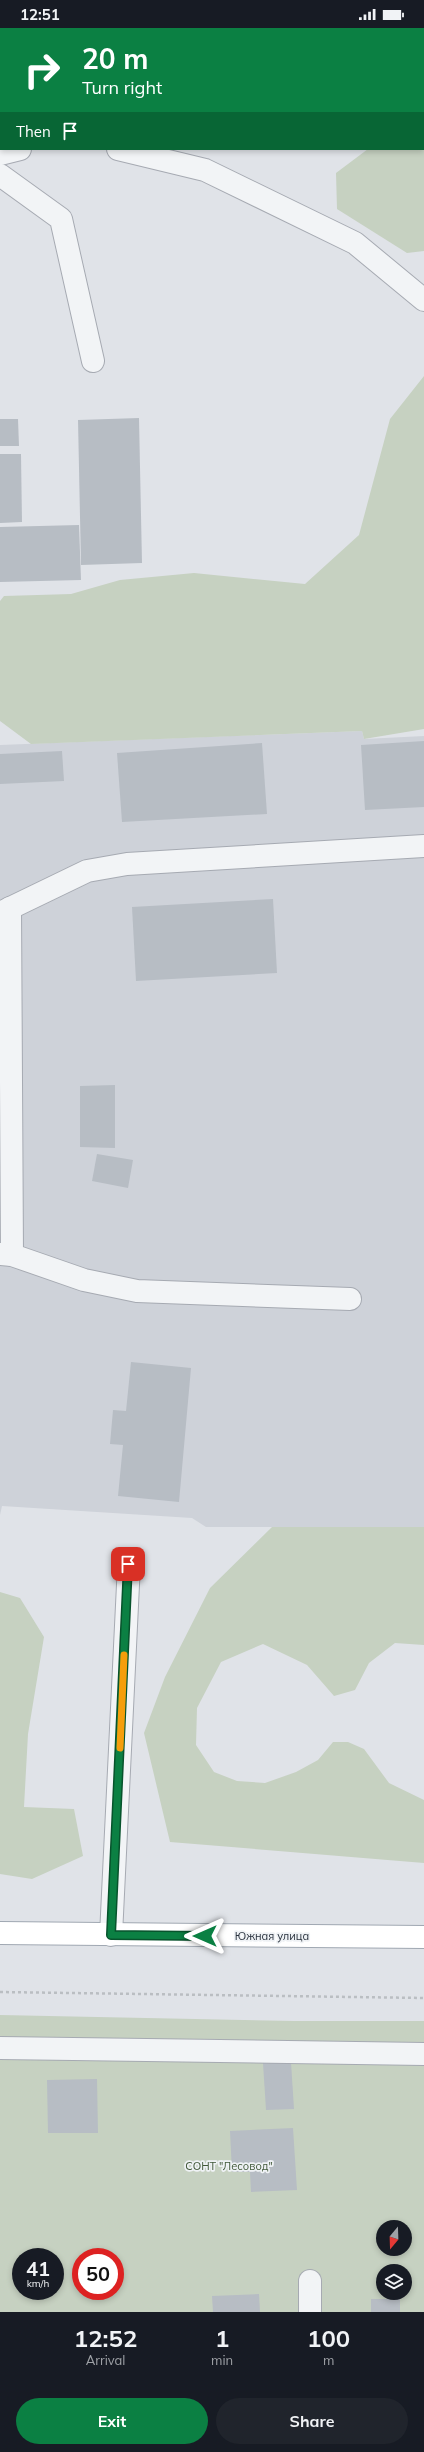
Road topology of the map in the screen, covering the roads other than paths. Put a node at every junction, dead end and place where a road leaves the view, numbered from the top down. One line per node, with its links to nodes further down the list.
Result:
1 (16, 150): 3 (street)
2 (122, 150): 5 (street)
3 (0, 154)
4 (0, 175): 6 (street)
5 (424, 300)
6 (93, 361)
7 (424, 846): 8 (street)
8 (5, 910): 9 (street)
9 (6, 1255): 10 (street)
10 (350, 1299)
11 (128, 1564): 13 (street)
12 (0, 1933): 13 (main road, Южная улица)
13 (111, 1935): 14 (main road, Южная улица)
14 (424, 1937)
15 (0, 2048): 16 (street)
16 (424, 2054)
17 (310, 2281): 18 (street)
18 (310, 2312)

